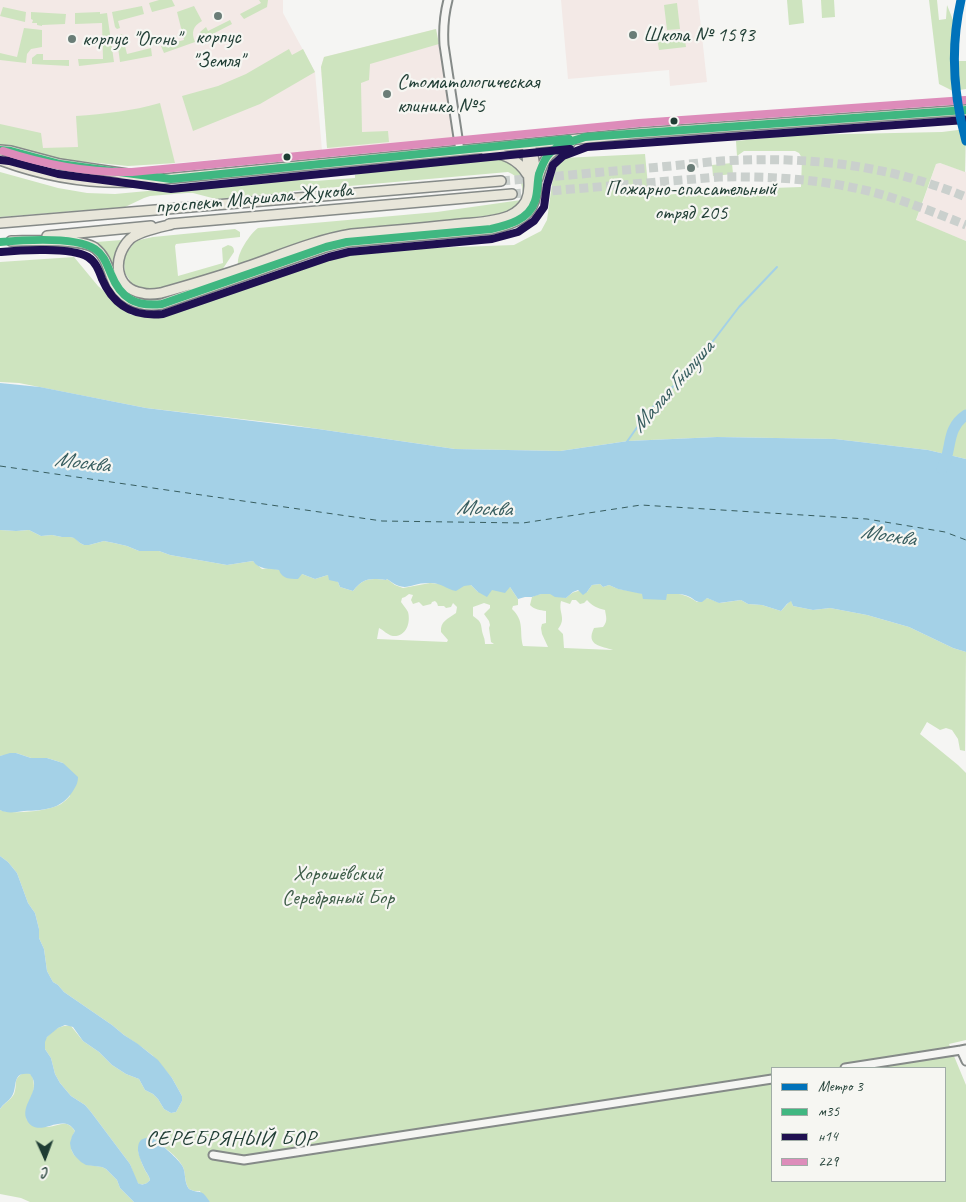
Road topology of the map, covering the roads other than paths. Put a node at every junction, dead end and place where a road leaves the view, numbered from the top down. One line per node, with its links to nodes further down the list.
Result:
1 (448, 0): 7 (street)
2 (966, 110): 3 (main road)
3 (585, 137): 4 (main road); 13 (main road)
4 (529, 144): 5 (main road); 13 (main road)
5 (473, 149): 7 (main road); 13 (main road)
6 (0, 150): 11 (main road)
7 (460, 151): 11 (main road)
8 (0, 160): 10 (main road)
9 (0, 167): 10 (main road)
10 (23, 169): 11 (main road)
11 (171, 179)
12 (501, 181): 15 (main road, проспект Маршала Жукова)
13 (533, 183): 16 (main road); 17 (main road)
14 (512, 194): 16 (main road, проспект Маршала Жукова)
15 (2, 223)
16 (174, 224): 17 (main road, проспект Маршала Жукова)
17 (11, 240): 18 (main road, проспект Маршала Жукова)
18 (0, 242)
19 (964, 1050): 20 (street); 21 (street)
20 (966, 1061)
21 (852, 1067)
22 (771, 1079): 23 (street)
23 (213, 1155)

